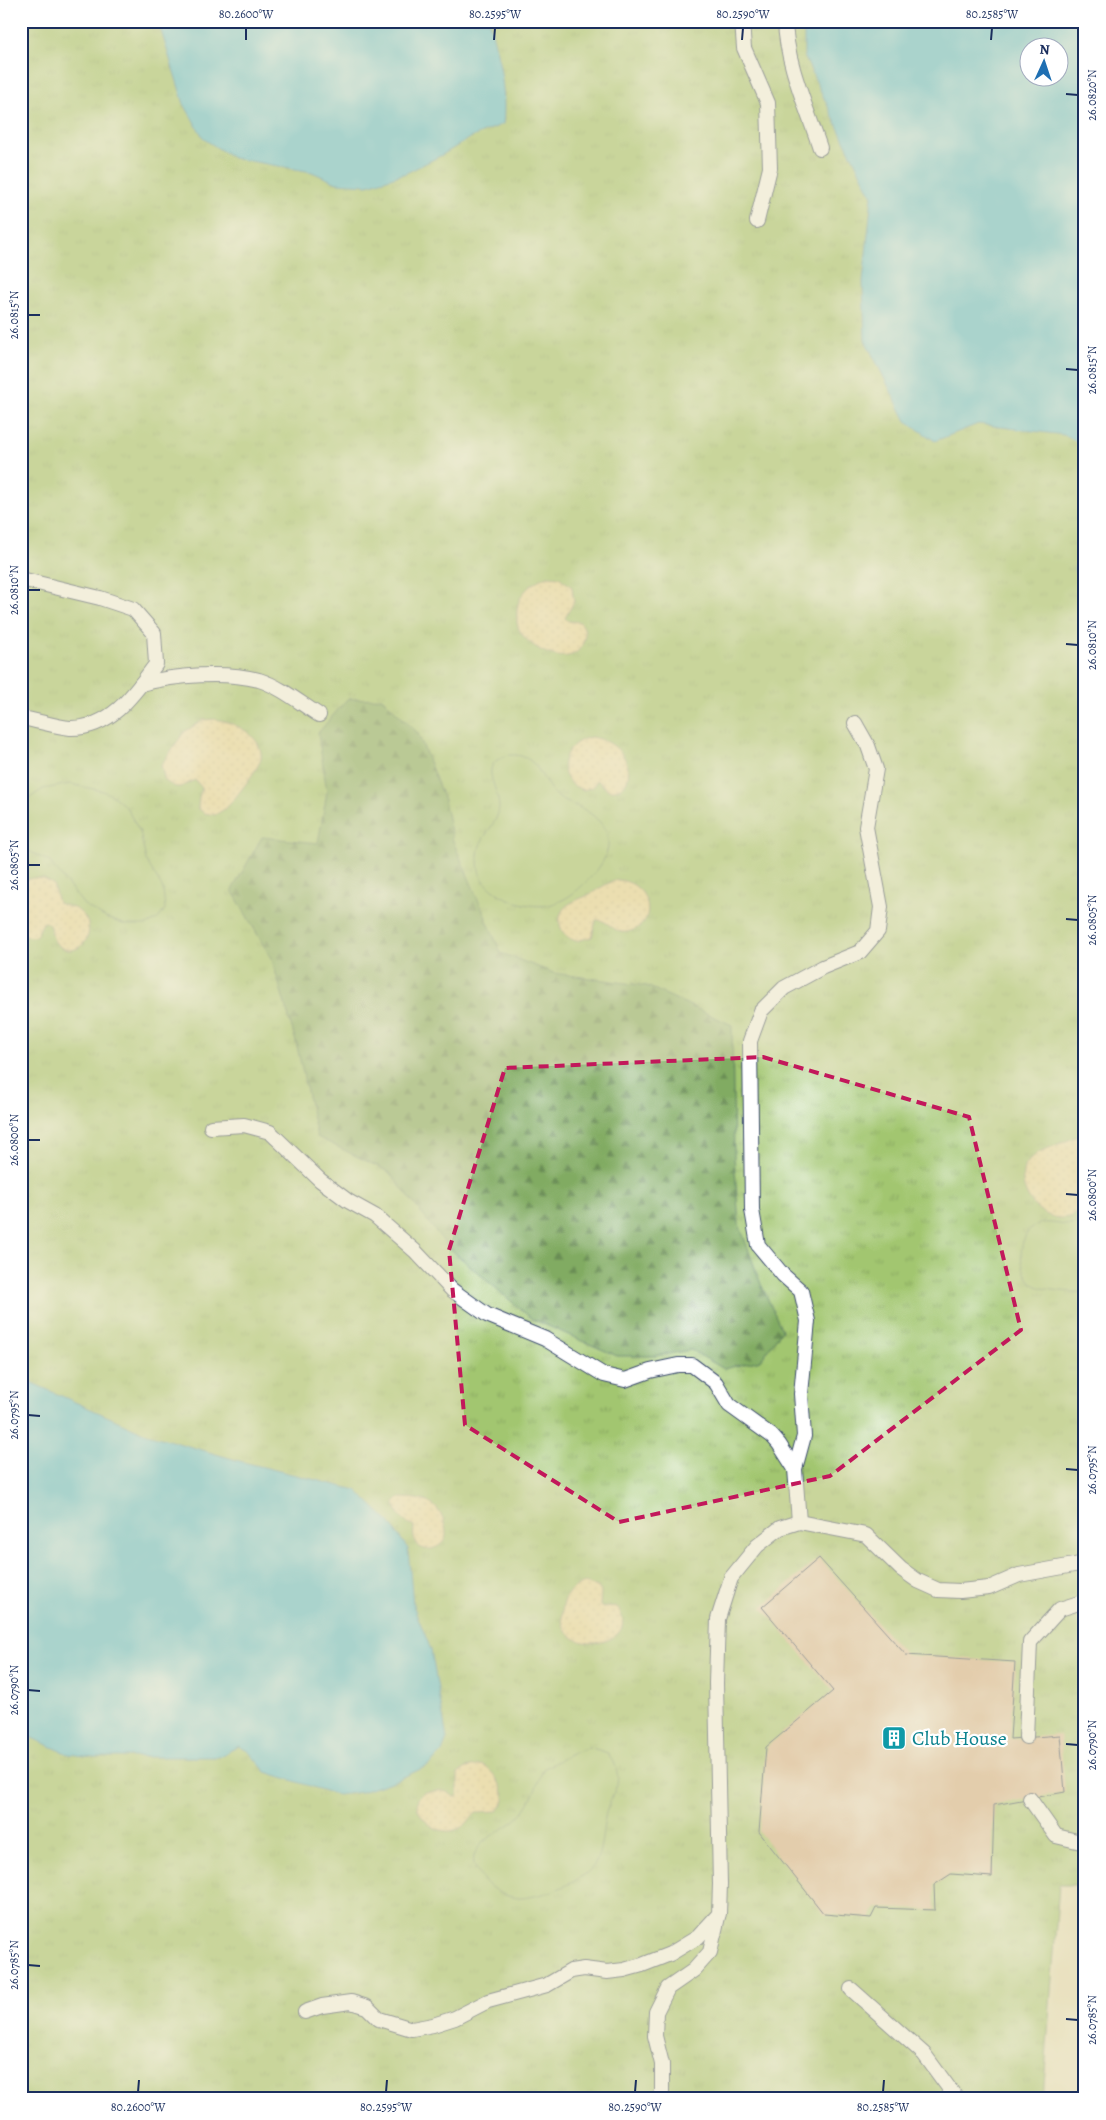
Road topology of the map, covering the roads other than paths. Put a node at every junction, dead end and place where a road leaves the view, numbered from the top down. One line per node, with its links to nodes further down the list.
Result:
1 (742, 21): 4 (lane)
2 (785, 21): 3 (lane)
3 (820, 148)
4 (757, 221)
5 (21, 579): 6 (lane)
6 (141, 684): 7 (lane); 8 (lane)
7 (319, 715)
8 (21, 718)
9 (855, 723): 11 (lane)
10 (210, 1127): 11 (lane)
11 (795, 1469): 12 (lane)
12 (799, 1522): 13 (lane); 18 (lane)
13 (1085, 1563)
14 (1085, 1601): 15 (lane)
15 (1026, 1737)
16 (1030, 1799): 17 (lane)
17 (1085, 1843)
18 (719, 1914): 20 (lane); 21 (lane)
19 (852, 1989): 22 (lane)
20 (305, 2012)
21 (659, 2099)
22 (957, 2099)

